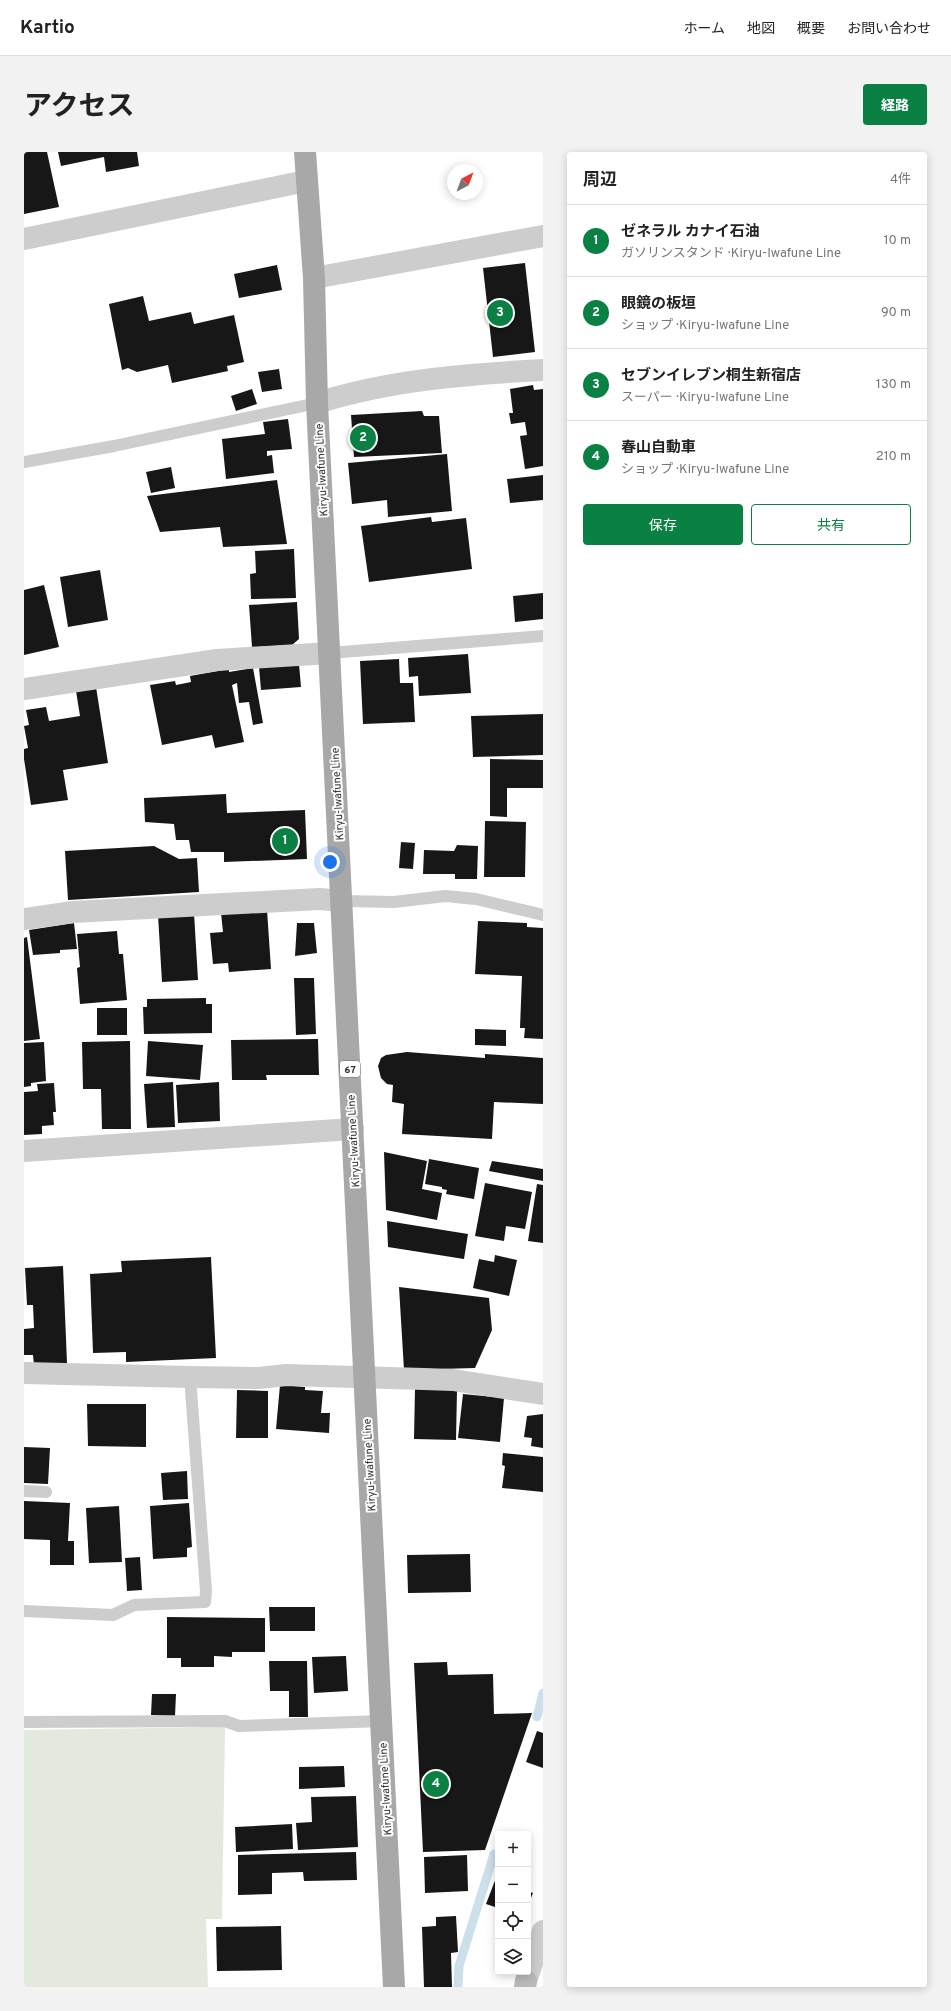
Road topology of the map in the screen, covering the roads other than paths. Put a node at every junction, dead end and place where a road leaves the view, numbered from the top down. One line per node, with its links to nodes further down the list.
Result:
1 (305, 152): 2 (main road, Kiryu-Iwafune Line / 67)
2 (306, 181): 4 (street); 5 (main road, Kiryu-Iwafune Line / 67)
3 (543, 236): 5 (street)
4 (24, 239)
5 (314, 278): 7 (main road, Kiryu-Iwafune Line / 67)
6 (543, 370): 7 (street)
7 (318, 403): 8 (lane); 10 (main road, Kiryu-Iwafune Line / 67)
8 (24, 462)
9 (543, 636): 10 (lane)
10 (330, 653): 11 (street); 12 (main road, Kiryu-Iwafune Line / 67)
11 (24, 689)
12 (343, 901): 13 (lane); 14 (street); 15 (main road, Kiryu-Iwafune Line / 67)
13 (543, 914)
14 (24, 919)
15 (353, 1129): 16 (street); 19 (main road, Kiryu-Iwafune Line / 67)
16 (24, 1151)
17 (24, 1373): 18 (street)
18 (190, 1377): 19 (street); 23 (lane)
19 (364, 1377): 20 (street); 24 (main road, Kiryu-Iwafune Line / 67)
20 (543, 1394)
21 (24, 1491): 22 (lane)
22 (46, 1492)
23 (24, 1611)
24 (382, 1721): 25 (lane); 28 (main road, Kiryu-Iwafune Line / 67)
25 (24, 1722)
26 (543, 1931): 27 (street)
27 (525, 1984)
28 (394, 1987)

